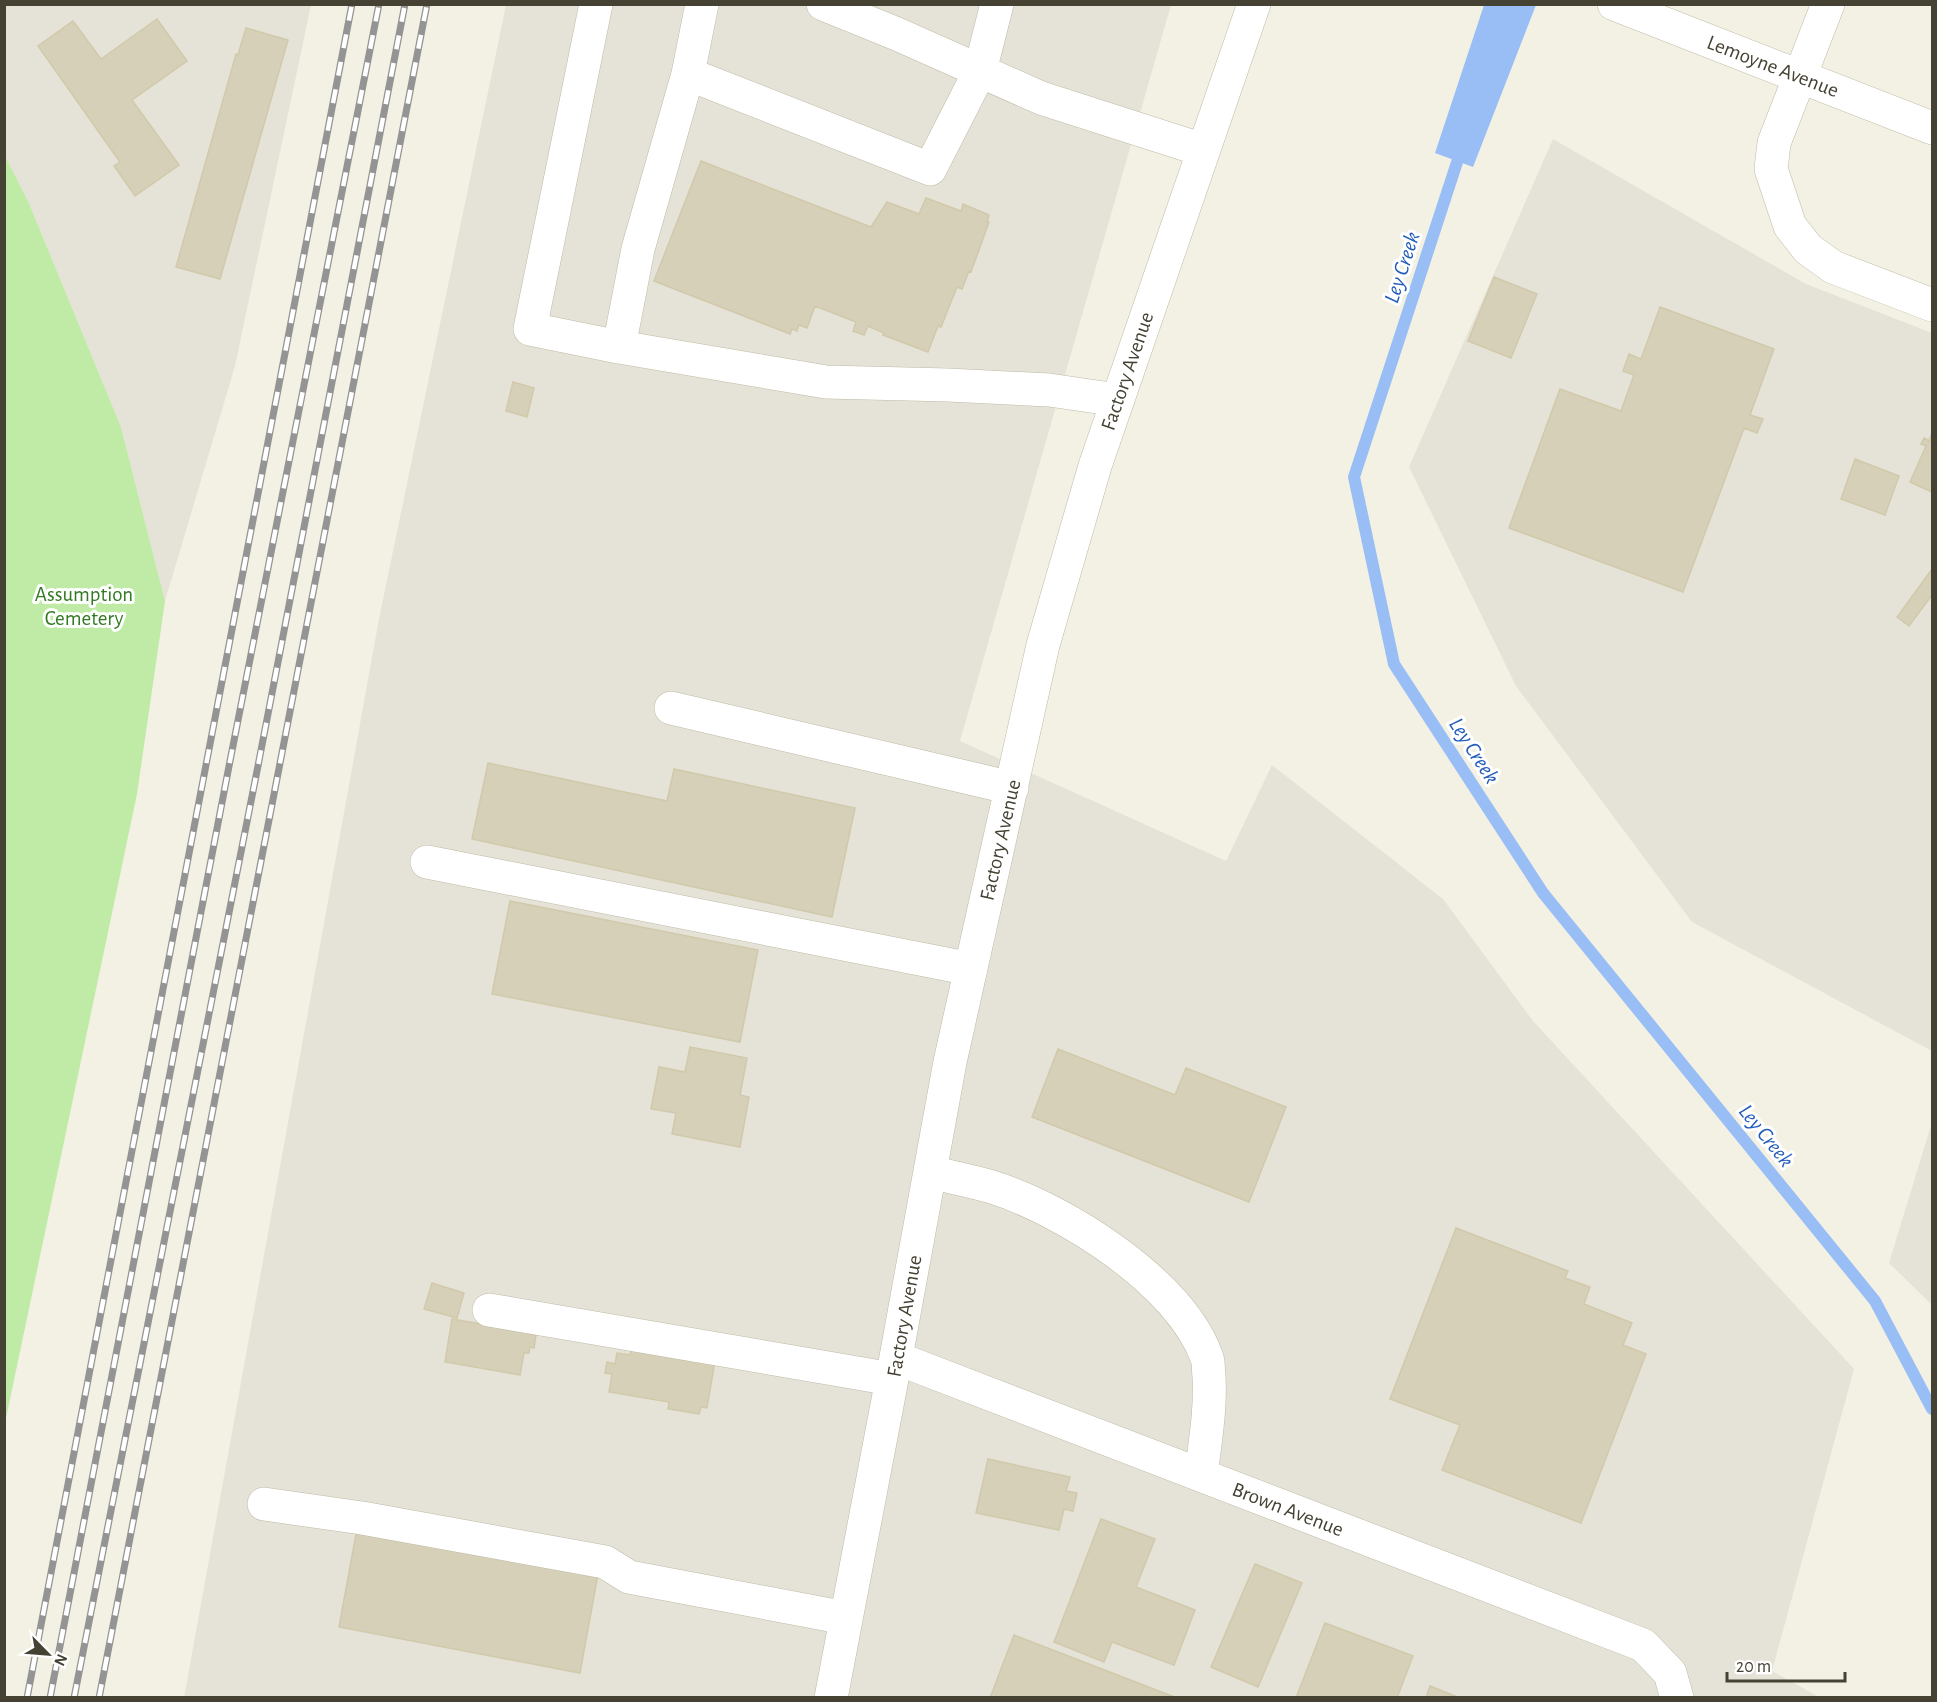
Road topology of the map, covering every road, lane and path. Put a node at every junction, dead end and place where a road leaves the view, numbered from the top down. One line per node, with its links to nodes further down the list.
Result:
1 (596, 4): 14 (street)
2 (702, 4): 9 (street)
3 (823, 4): 8 (street)
4 (997, 4): 8 (street)
5 (1254, 4): 12 (street, Factory Avenue)
6 (1614, 4): 10 (street, Lemoyne Avenue)
7 (1828, 4): 10 (street)
8 (980, 71): 9 (street); 12 (street)
9 (688, 74): 14 (street)
10 (1800, 75): 11 (street, Lemoyne Avenue); 13 (street)
11 (1932, 128)
12 (1203, 150): 15 (street, Factory Avenue)
13 (1932, 305)
14 (619, 347): 15 (street)
15 (1118, 400): 17 (street, Factory Avenue)
16 (671, 708): 17 (street)
17 (1012, 788): 19 (street, Factory Avenue)
18 (427, 862): 19 (street)
19 (971, 969): 20 (street, Factory Avenue)
20 (930, 1172): 22 (street, Factory Avenue); 23 (street)
21 (489, 1310): 22 (street, Brown Avenue)
22 (894, 1368): 23 (street, Brown Avenue); 25 (street, Factory Avenue)
23 (1201, 1475): 26 (street, Brown Avenue)
24 (264, 1504): 25 (street)
25 (846, 1618): 27 (street, Factory Avenue)
26 (1674, 1685)
27 (831, 1698)

